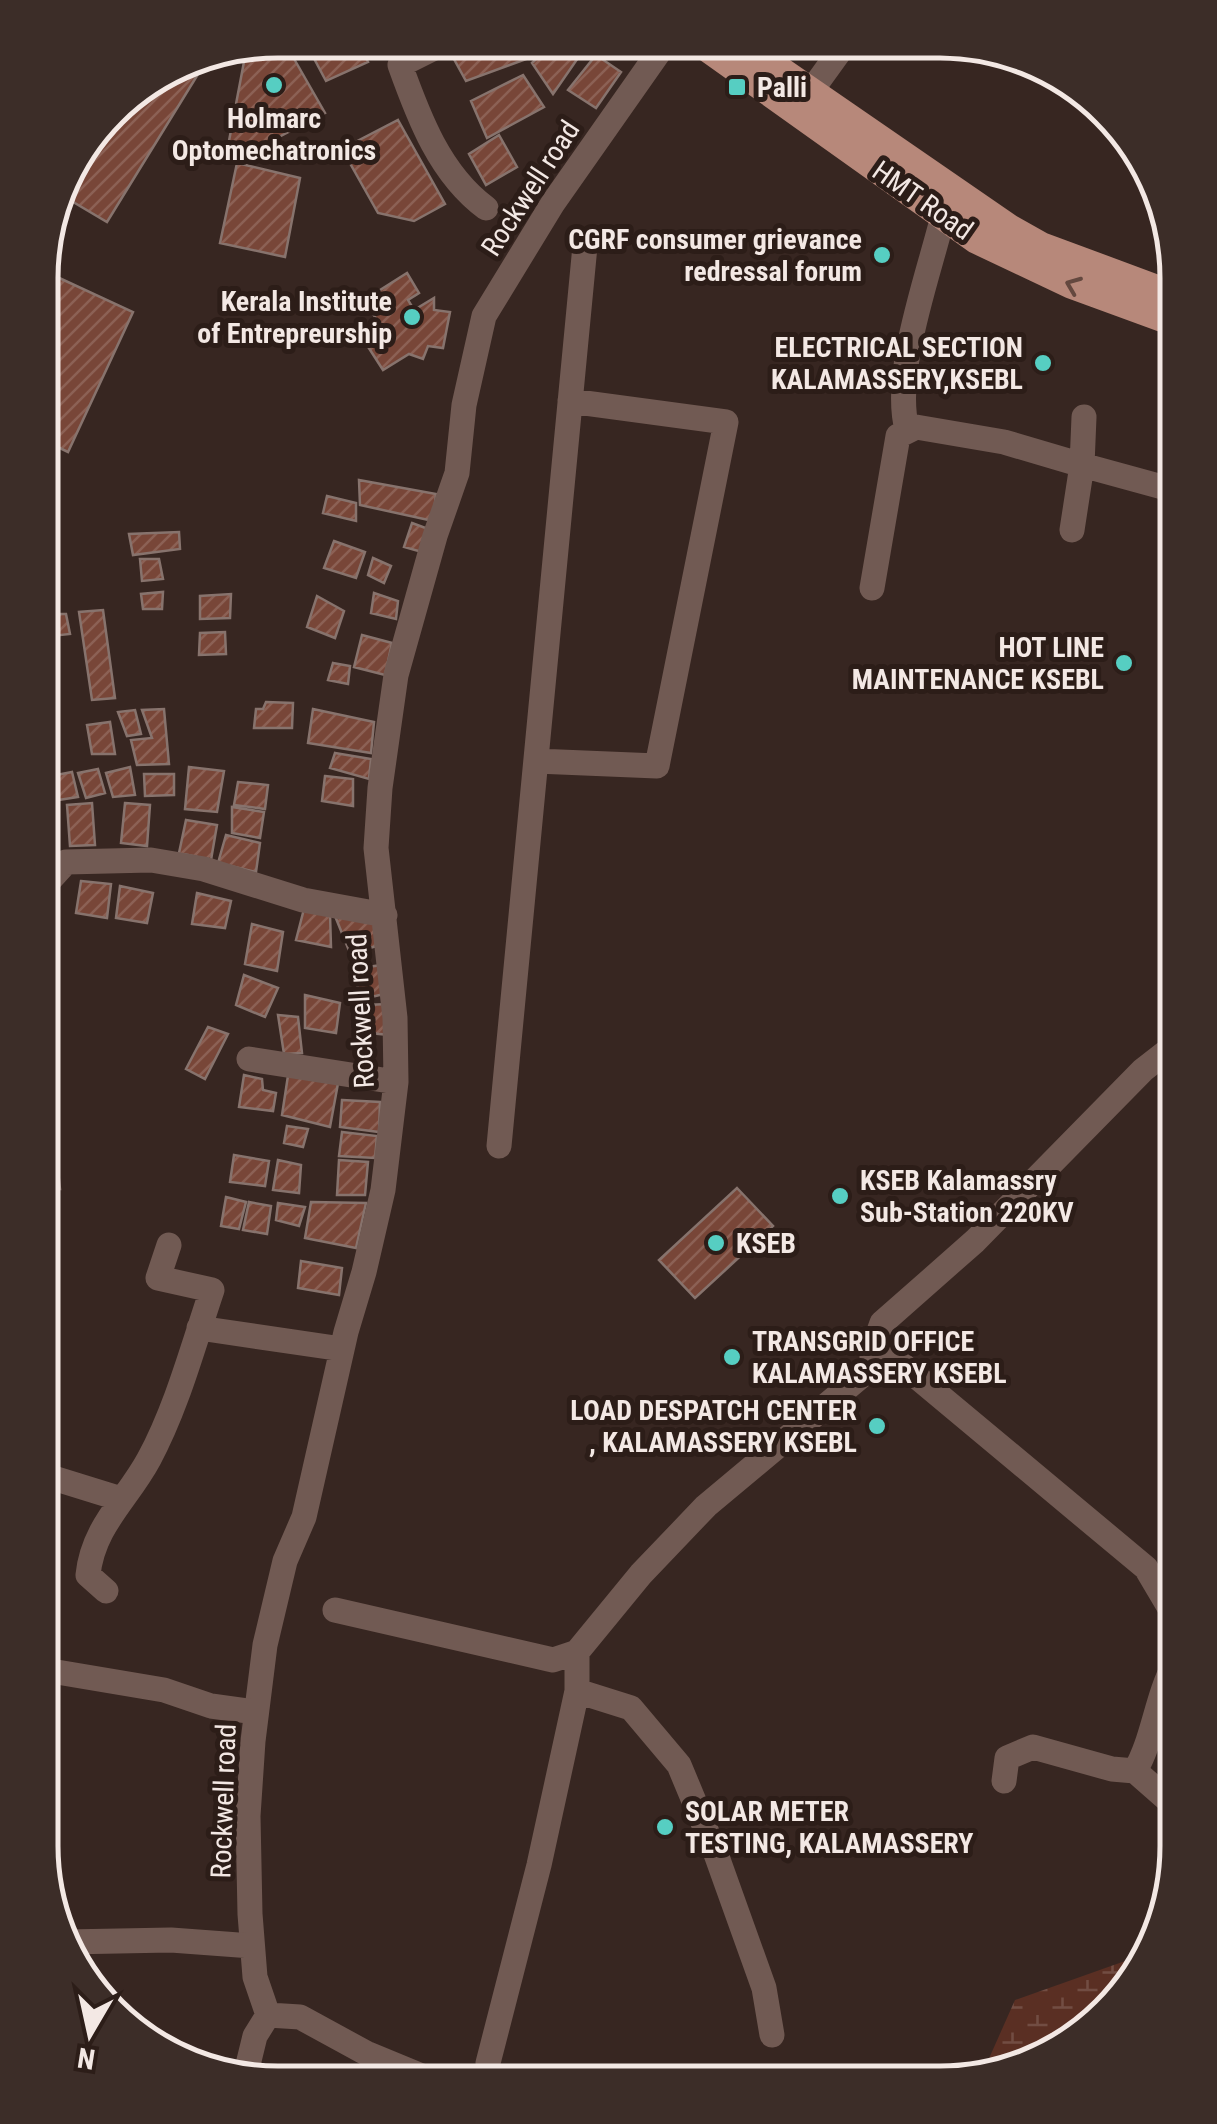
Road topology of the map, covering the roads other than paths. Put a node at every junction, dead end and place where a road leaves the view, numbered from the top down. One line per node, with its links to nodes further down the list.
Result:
1 (414, 58): 7 (street)
2 (655, 58): 21 (street, Rockwell road)
3 (728, 58): 6 (main road, HMT Road)
4 (755, 58): 6 (main road, HMT Road)
5 (834, 58): 6 (street)
6 (803, 102): 8 (main road, HMT Road); 10 (main road, HMT Road)
7 (486, 208)
8 (944, 216): 11 (main road, HMT Road, one-way to 8); 14 (street)
9 (585, 246): 12 (street)
10 (1160, 291)
11 (1160, 316)
12 (570, 401): 19 (street); 19 (street)
13 (1084, 417): 15 (street)
14 (906, 429): 15 (street); 18 (street)
15 (1082, 465): 16 (street); 17 (street)
16 (1160, 486)
17 (1072, 530)
18 (872, 588)
19 (536, 761): 25 (street)
20 (58, 871): 21 (street)
21 (384, 915): 24 (street, Rockwell road)
22 (1160, 1057): 28 (street)
23 (249, 1059): 24 (street)
24 (396, 1082): 29 (street, Rockwell road)
25 (499, 1146)
26 (169, 1245): 27 (street)
27 (198, 1328): 29 (street); 31 (street)
28 (876, 1342): 32 (street); 35 (street)
29 (342, 1349): 39 (street, Rockwell road)
30 (58, 1479): 31 (street)
31 (121, 1499): 33 (street)
32 (1159, 1590)
33 (106, 1591)
34 (335, 1610): 35 (street)
35 (578, 1652): 37 (street)
36 (58, 1671): 39 (street)
37 (577, 1690): 46 (street); 47 (street)
38 (1159, 1696): 40 (street)
39 (256, 1712): 44 (street, Rockwell road)
40 (1135, 1771): 41 (street); 42 (street)
41 (1004, 1781)
42 (1159, 1792)
43 (79, 1942): 44 (street)
44 (252, 1946): 45 (street, Rockwell road)
45 (268, 2015): 48 (street); 49 (street)
46 (772, 2035)
47 (488, 2064)
48 (248, 2065)
49 (398, 2066)

